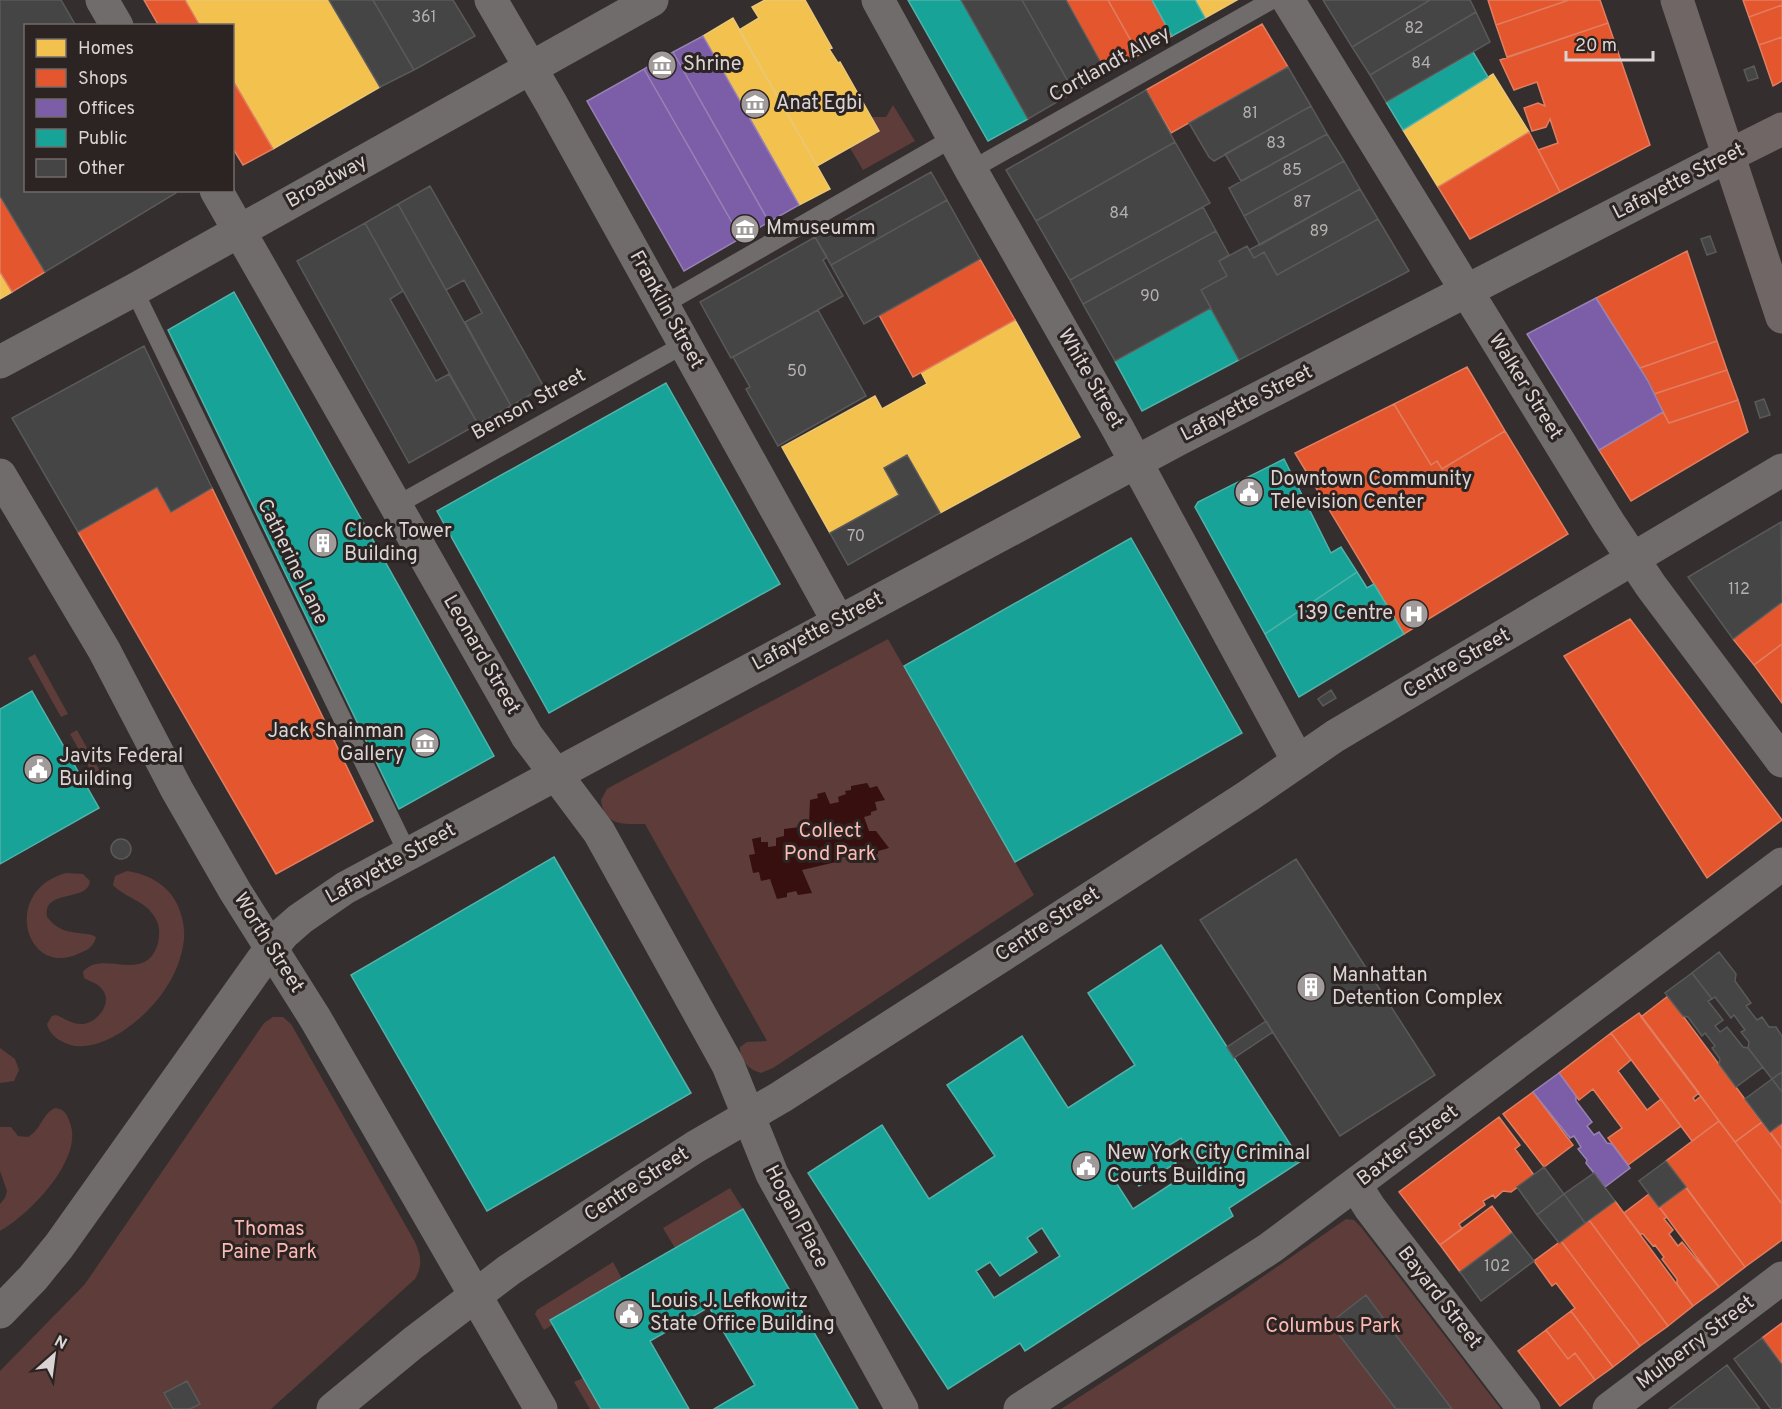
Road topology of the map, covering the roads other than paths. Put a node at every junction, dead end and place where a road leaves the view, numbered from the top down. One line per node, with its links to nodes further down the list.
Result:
1 (102, 0): 8 (street)
2 (491, 0): 9 (street, Franklin Street)
3 (652, 0): 9 (street, Broadway)
4 (878, 0): 11 (street, White Street)
5 (1272, 0): 13 (lane, Cortlandt Alley)
6 (1288, 0): 17 (street, Walker Street)
7 (1677, 0): 12 (main road)
8 (116, 24)
9 (531, 68): 15 (street, Broadway); 18 (street, Franklin Street)
10 (1782, 129): 12 (main road, Lafayette Street)
11 (953, 138): 13 (street, White Street); 18 (lane)
12 (1728, 156): 17 (street, Lafayette Street); 19 (main road)
13 (971, 170): 22 (street, White Street)
14 (217, 192): 15 (street, Leonard Street)
15 (240, 230): 16 (street, Broadway); 25 (street, Leonard Street)
16 (134, 290): 21 (street, Broadway); 31 (lane, Catherine Lane)
17 (1466, 292): 22 (street, Lafayette Street); 26 (street, Walker Street)
18 (663, 305): 20 (street, Franklin Street)
19 (1782, 317)
20 (685, 344): 25 (lane, Benson Street); 27 (street, Franklin Street)
21 (0, 362)
22 (1136, 462): 27 (street, Lafayette Street); 28 (street, White Street)
23 (1782, 470): 26 (street, Centre Street)
24 (0, 475): 33 (street, Worth Street)
25 (395, 506): 30 (street, Leonard Street)
26 (1634, 560): 28 (street, Centre Street); 29 (street, Walker Street)
27 (838, 621): 30 (street, Lafayette Street)
28 (1298, 761): 34 (street, Centre Street)
29 (1782, 761)
30 (555, 774): 31 (street, Lafayette Street); 34 (street, Leonard Street)
31 (408, 854): 33 (street, Lafayette Street)
32 (1782, 864): 35 (street, Baxter Street)
33 (271, 948): 37 (street, Worth Street); 38 (street, Lafayette Street)
34 (748, 1116): 37 (street, Centre Street); 41 (street, Hogan Place)
35 (1356, 1186): 42 (street, Baxter Street); 43 (street, Bayard Street)
36 (1782, 1278): 44 (street, Mulberry Street)
37 (475, 1296): 39 (street, Centre Street); 40 (street, Worth Street)
38 (0, 1312)
39 (333, 1409)
40 (541, 1409)
41 (902, 1409)
42 (1020, 1409)
43 (1524, 1409)
44 (1609, 1409)

